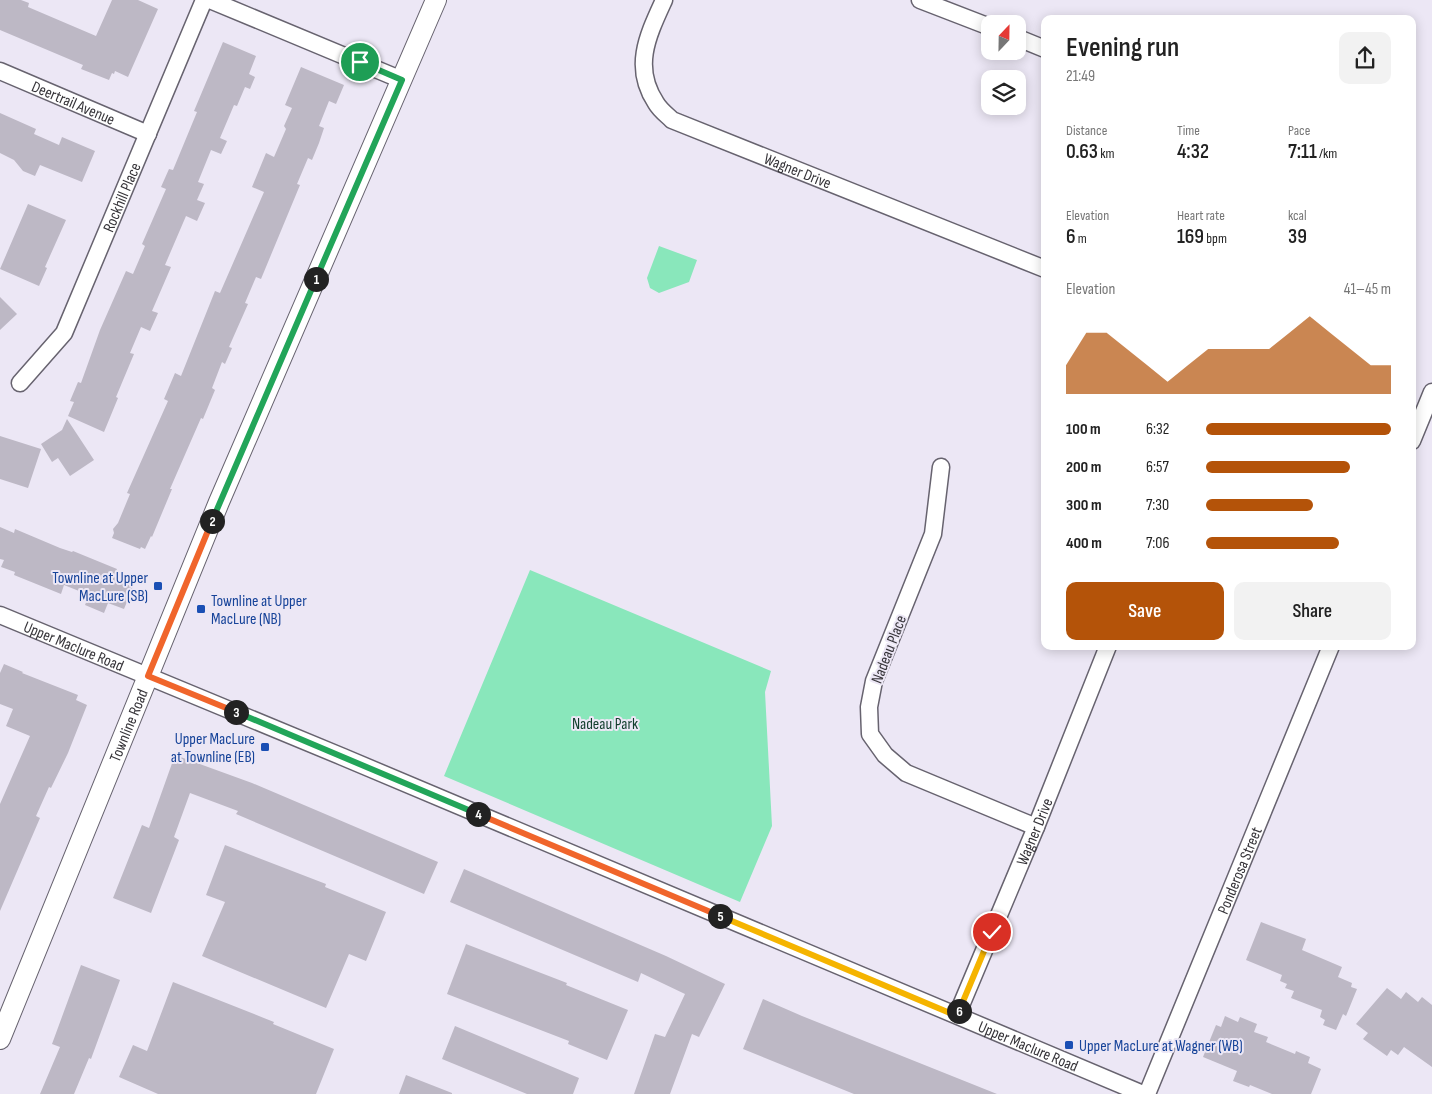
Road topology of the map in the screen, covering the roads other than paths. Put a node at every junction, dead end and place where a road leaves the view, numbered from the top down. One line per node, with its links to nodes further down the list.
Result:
1 (204, 0): 11 (street, Rockhill Place)
2 (210, 0): 10 (street)
3 (436, 0): 10 (street, Townline Road)
4 (664, 0): 12 (street, Wagner Drive)
5 (920, 0): 6 (street)
6 (981, 24)
7 (1026, 41): 8 (street)
8 (1041, 47)
9 (0, 71): 11 (street, Deertrail Avenue)
10 (402, 80): 20 (street, Townline Road)
11 (148, 134): 13 (street, Rockhill Place)
12 (1041, 267)
13 (20, 383)
14 (1431, 395): 15 (street)
15 (1416, 431)
16 (941, 467): 21 (street, Nadeau Place)
17 (0, 615): 20 (street, Upper Maclure Road)
18 (1106, 650): 21 (street, Wagner Drive)
19 (1329, 650): 25 (street, Ponderosa Street)
20 (148, 676): 22 (street, Upper Maclure Road); 23 (street, Townline Road)
21 (1036, 827): 22 (street, Wagner Drive)
22 (957, 1016): 24 (street, Upper Maclure Road)
23 (0, 1039)
24 (1143, 1094)
25 (1147, 1094)

